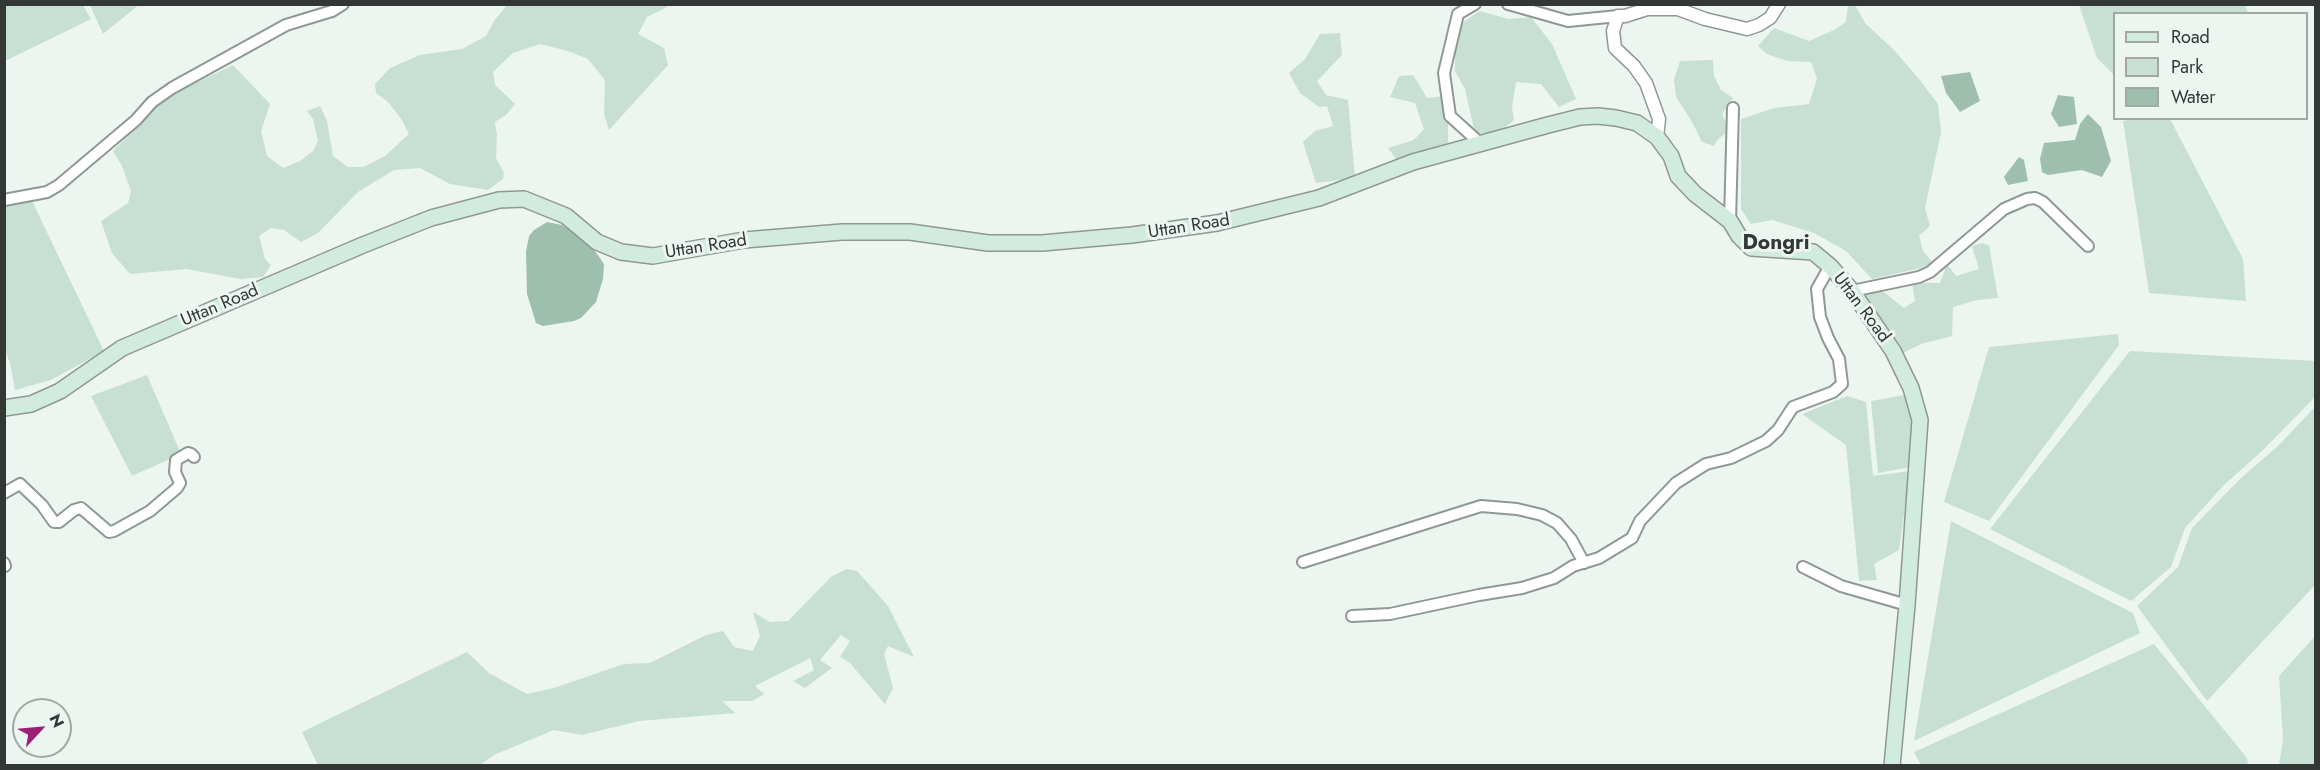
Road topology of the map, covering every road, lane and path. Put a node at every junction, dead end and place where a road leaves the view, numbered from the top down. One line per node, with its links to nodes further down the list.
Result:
1 (343, 4): 9 (street)
2 (1475, 4): 8 (street)
3 (1508, 4): 5 (street)
4 (1779, 4): 5 (street)
5 (1618, 16): 7 (street)
6 (1733, 108): 10 (street)
7 (1657, 137): 8 (main road, Uttan Road); 10 (main road, Uttan Road)
8 (1481, 144): 14 (main road, Uttan Road)
9 (4, 200)
10 (1730, 221): 12 (main road, Uttan Road)
11 (2088, 246): 13 (street)
12 (1830, 266): 13 (main road, Uttan Road); 18 (street)
13 (1852, 291): 20 (main road, Uttan Road)
14 (4, 408)
15 (194, 457): 16 (street)
16 (4, 493)
17 (1303, 562): 18 (street)
18 (1584, 563): 21 (street)
19 (1803, 567): 20 (street)
20 (1907, 605): 22 (main road, Uttan Road)
21 (1352, 616)
22 (1892, 765)

